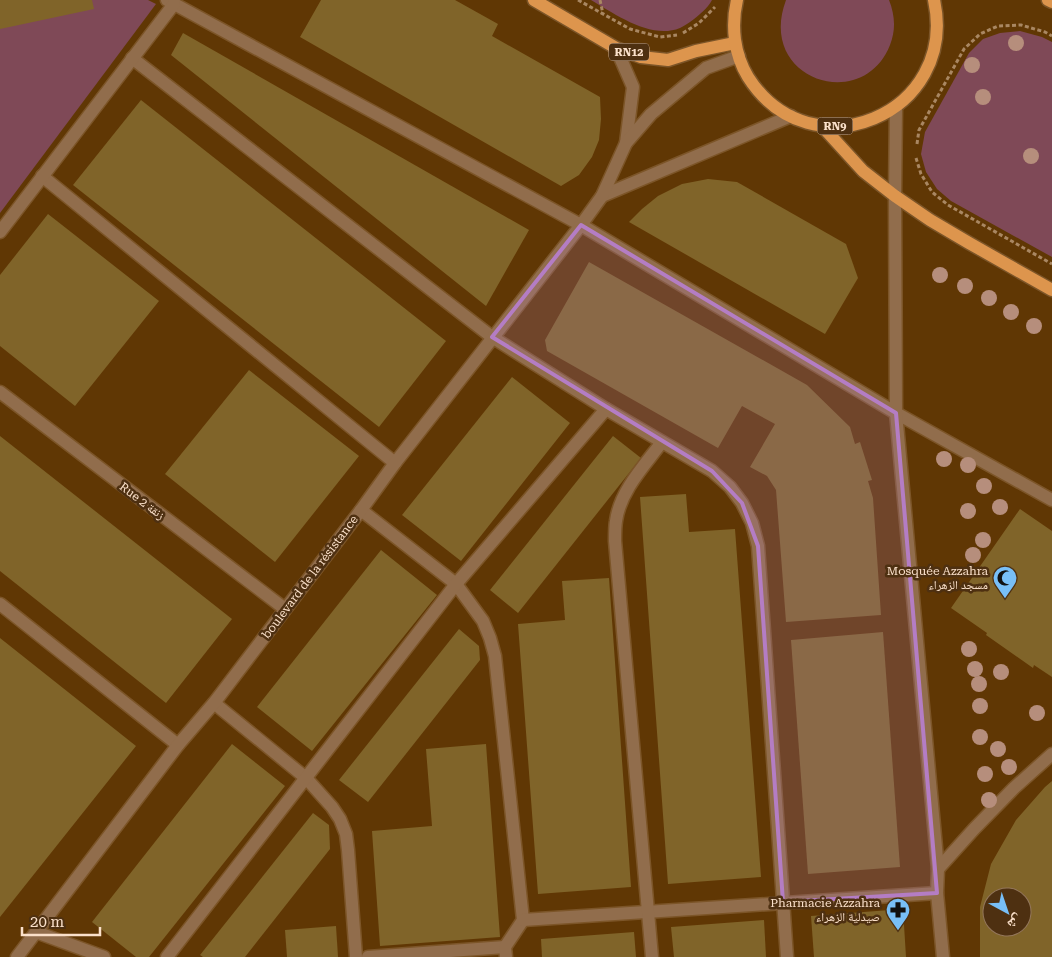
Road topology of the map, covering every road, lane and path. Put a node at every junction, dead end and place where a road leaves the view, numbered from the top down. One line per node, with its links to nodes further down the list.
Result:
1 (534, 0): 13 (main road, RN12)
2 (578, 0): 10 (path)
3 (600, 0): 10 (path)
4 (719, 0): 10 (path)
5 (736, 0): 12 (main road, RN9)
6 (934, 0): 16 (main road, RN9)
7 (1048, 0): 9 (main road)
8 (171, 2): 15 (street); 25 (street)
9 (1052, 2)
10 (603, 14)
11 (1052, 36): 20 (path)
12 (735, 43): 13 (main road, RN12); 14 (main road, RN9)
13 (616, 48): 19 (street)
14 (739, 56): 17 (main road, RN9); 19 (street)
15 (132, 58): 22 (street); 29 (street)
16 (896, 106): 18 (main road, RN9); 24 (street)
17 (791, 116): 18 (main road, RN9); 23 (street)
18 (821, 126): 24 (main road, RN9)
19 (626, 143): 23 (street, boulevard de la résistance)
20 (917, 146)
21 (915, 154): 27 (path)
22 (42, 176): 26 (street); 34 (street)
23 (602, 196): 25 (street, boulevard de la résistance)
24 (895, 196): 28 (main road, RN9); 32 (street)
25 (581, 225): 29 (street, boulevard de la résistance); 32 (street)
26 (0, 232)
27 (1052, 264)
28 (1052, 290)
29 (492, 337): 31 (street); 34 (street, boulevard de la résistance)
30 (0, 392): 39 (street, Rue 2 زنقة)
31 (606, 409): 33 (street); 37 (street)
32 (896, 413): 35 (street); 44 (street)
33 (662, 442): 46 (street); 47 (street)
34 (394, 463): 36 (street, boulevard de la résistance)
35 (1052, 500)
36 (361, 510): 37 (street); 39 (street, boulevard de la résistance)
37 (456, 584): 43 (street); 48 (street)
38 (0, 604): 41 (street)
39 (285, 609): 40 (street, boulevard de la résistance)
40 (214, 703): 41 (street, boulevard de la résistance); 43 (street)
41 (178, 745): 49 (street, boulevard de la résistance)
42 (1052, 754): 44 (street)
43 (306, 778): 53 (street); 54 (street)
44 (938, 869): 45 (street)
45 (937, 893): 46 (street); 58 (street)
46 (784, 902): 47 (street); 57 (street)
47 (648, 913): 48 (street); 56 (street)
48 (523, 920): 50 (street)
49 (36, 932): 51 (street, boulevard de la résistance); 52 (street)
50 (505, 952): 55 (street)
51 (17, 957)
52 (104, 957)
53 (167, 957)
54 (356, 957)
55 (368, 957)
56 (652, 957)
57 (787, 957)
58 (943, 957)

